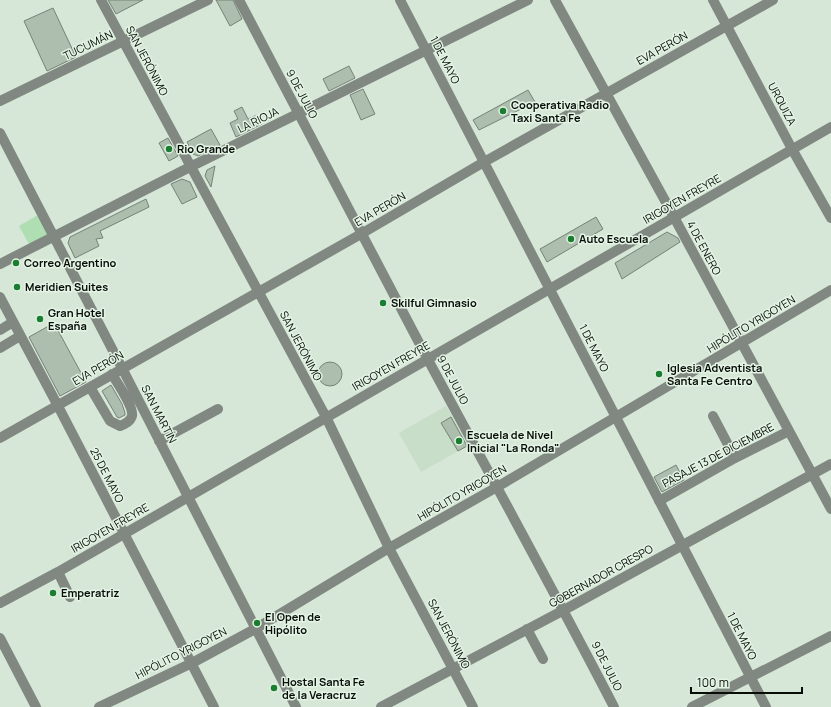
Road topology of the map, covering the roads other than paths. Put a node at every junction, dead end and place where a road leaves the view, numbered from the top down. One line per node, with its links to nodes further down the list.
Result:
1 (101, 0): 10 (street, SAN JERÓNIMO)
2 (208, 0): 10 (street, TUCUMÁN)
3 (239, 0): 14 (street, 9 DE JULIO)
4 (400, 0): 11 (street, 1 DE MAYO)
5 (528, 0): 11 (street, LA RIOJA)
6 (555, 0): 12 (street, 4 DE ENERO)
7 (713, 0): 9 (street, URQUIZA)
8 (773, 0): 9 (street, EVA PERÓN)
9 (727, 26): 12 (street, EVA PERÓN); 17 (street, URQUIZA)
10 (124, 41): 13 (street, TUCUMÁN); 19 (street, SAN JERÓNIMO)
11 (427, 50): 14 (street, LA RIOJA); 18 (street, 1 DE MAYO)
12 (605, 94): 18 (street, EVA PERÓN); 20 (street, 4 DE ENERO)
13 (0, 101)
14 (299, 113): 19 (street, LA RIOJA); 22 (street, 9 DE JULIO)
15 (831, 127): 17 (street, IRIGOYEN FREYRE)
16 (0, 133): 23 (street, SAN MARTÍN)
17 (792, 149): 20 (street, IRIGOYEN FREYRE); 21 (street, URQUIZA)
18 (484, 162): 22 (street, EVA PERÓN); 25 (street, 1 DE MAYO)
19 (190, 167): 23 (street, LA RIOJA); 27 (street, SAN JERÓNIMO)
20 (674, 217): 25 (street, IRIGOYEN FREYRE); 32 (street, 4 DE ENERO)
21 (831, 218)
22 (361, 234): 27 (street, EVA PERÓN); 34 (street, 9 DE JULIO)
23 (54, 237): 24 (street, LA RIOJA); 35 (street, SAN MARTÍN)
24 (0, 264)
25 (550, 289): 34 (street, IRIGOYEN FREYRE); 42 (street, 1 DE MAYO)
26 (831, 290): 32 (street, HIPÓLITO YRIGOYEN)
27 (258, 292): 35 (street, EVA PERÓN); 41 (street, SAN JERÓNIMO)
28 (0, 297): 29 (street, 25 DE MAYO)
29 (13, 322): 30 (street); 31 (street, 25 DE MAYO)
30 (0, 330)
31 (20, 336): 33 (street); 38 (street, 25 DE MAYO)
32 (741, 344): 42 (street, HIPÓLITO YRIGOYEN); 43 (street, 4 DE ENERO)
33 (0, 348)
34 (428, 359): 41 (street, IRIGOYEN FREYRE); 49 (street, 9 DE JULIO)
35 (122, 368): 36 (street, EVA PERÓN); 45 (street, SAN MARTÍN)
36 (112, 374): 37 (street, EVA PERÓN); 37 (street)
37 (90, 387): 38 (street, EVA PERÓN)
38 (58, 406): 44 (street, EVA PERÓN); 53 (street, 25 DE MAYO)
39 (218, 409): 45 (street)
40 (713, 416): 46 (street)
41 (326, 417): 50 (street, IRIGOYEN FREYRE); 55 (street, SAN JERÓNIMO)
42 (615, 418): 49 (street, HIPÓLITO YRIGOYEN); 51 (street, 1 DE MAYO)
43 (789, 432): 46 (street, PASAJE 13 DE DICIEMBRE); 48 (street, 4 DE ENERO)
44 (0, 438)
45 (159, 441): 50 (street, SAN MARTÍN)
46 (735, 458): 51 (street, PASAJE 13 DE DICIEMBRE)
47 (831, 464): 48 (street, GOBERNADOR CRESPO)
48 (812, 475): 52 (street, 4 DE ENERO); 54 (street, GOBERNADOR CRESPO)
49 (497, 487): 55 (street, HIPÓLITO YRIGOYEN); 59 (street, 9 DE JULIO)
50 (188, 496): 53 (street, IRIGOYEN FREYRE); 60 (street, SAN MARTÍN)
51 (659, 501): 54 (street, 1 DE MAYO)
52 (831, 509)
53 (124, 534): 56 (street, IRIGOYEN FREYRE); 65 (street, 25 DE MAYO)
54 (682, 545): 59 (street, GOBERNADOR CRESPO); 67 (street, 1 DE MAYO)
55 (389, 548): 60 (street, HIPÓLITO YRIGOYEN); 66 (street, SAN JERÓNIMO)
56 (58, 572): 57 (street); 58 (street, IRIGOYEN FREYRE)
57 (70, 597)
58 (0, 603)
59 (564, 610): 61 (street, GOBERNADOR CRESPO); 74 (street, 9 DE JULIO)
60 (255, 629): 65 (street, HIPÓLITO YRIGOYEN); 71 (street, SAN MARTÍN)
61 (528, 629): 64 (street); 66 (street, GOBERNADOR CRESPO)
62 (831, 636): 67 (street)
63 (0, 638): 68 (street)
64 (543, 659)
65 (192, 663): 69 (street, HIPÓLITO YRIGOYEN); 70 (street, 25 DE MAYO)
66 (454, 668): 72 (street, GOBERNADOR CRESPO); 73 (street, SAN JERÓNIMO)
67 (750, 677): 75 (street); 76 (street, 1 DE MAYO)
68 (36, 707)
69 (99, 707)
70 (214, 707)
71 (296, 707)
72 (381, 707)
73 (473, 707)
74 (614, 707)
75 (693, 707)
76 (766, 707)

